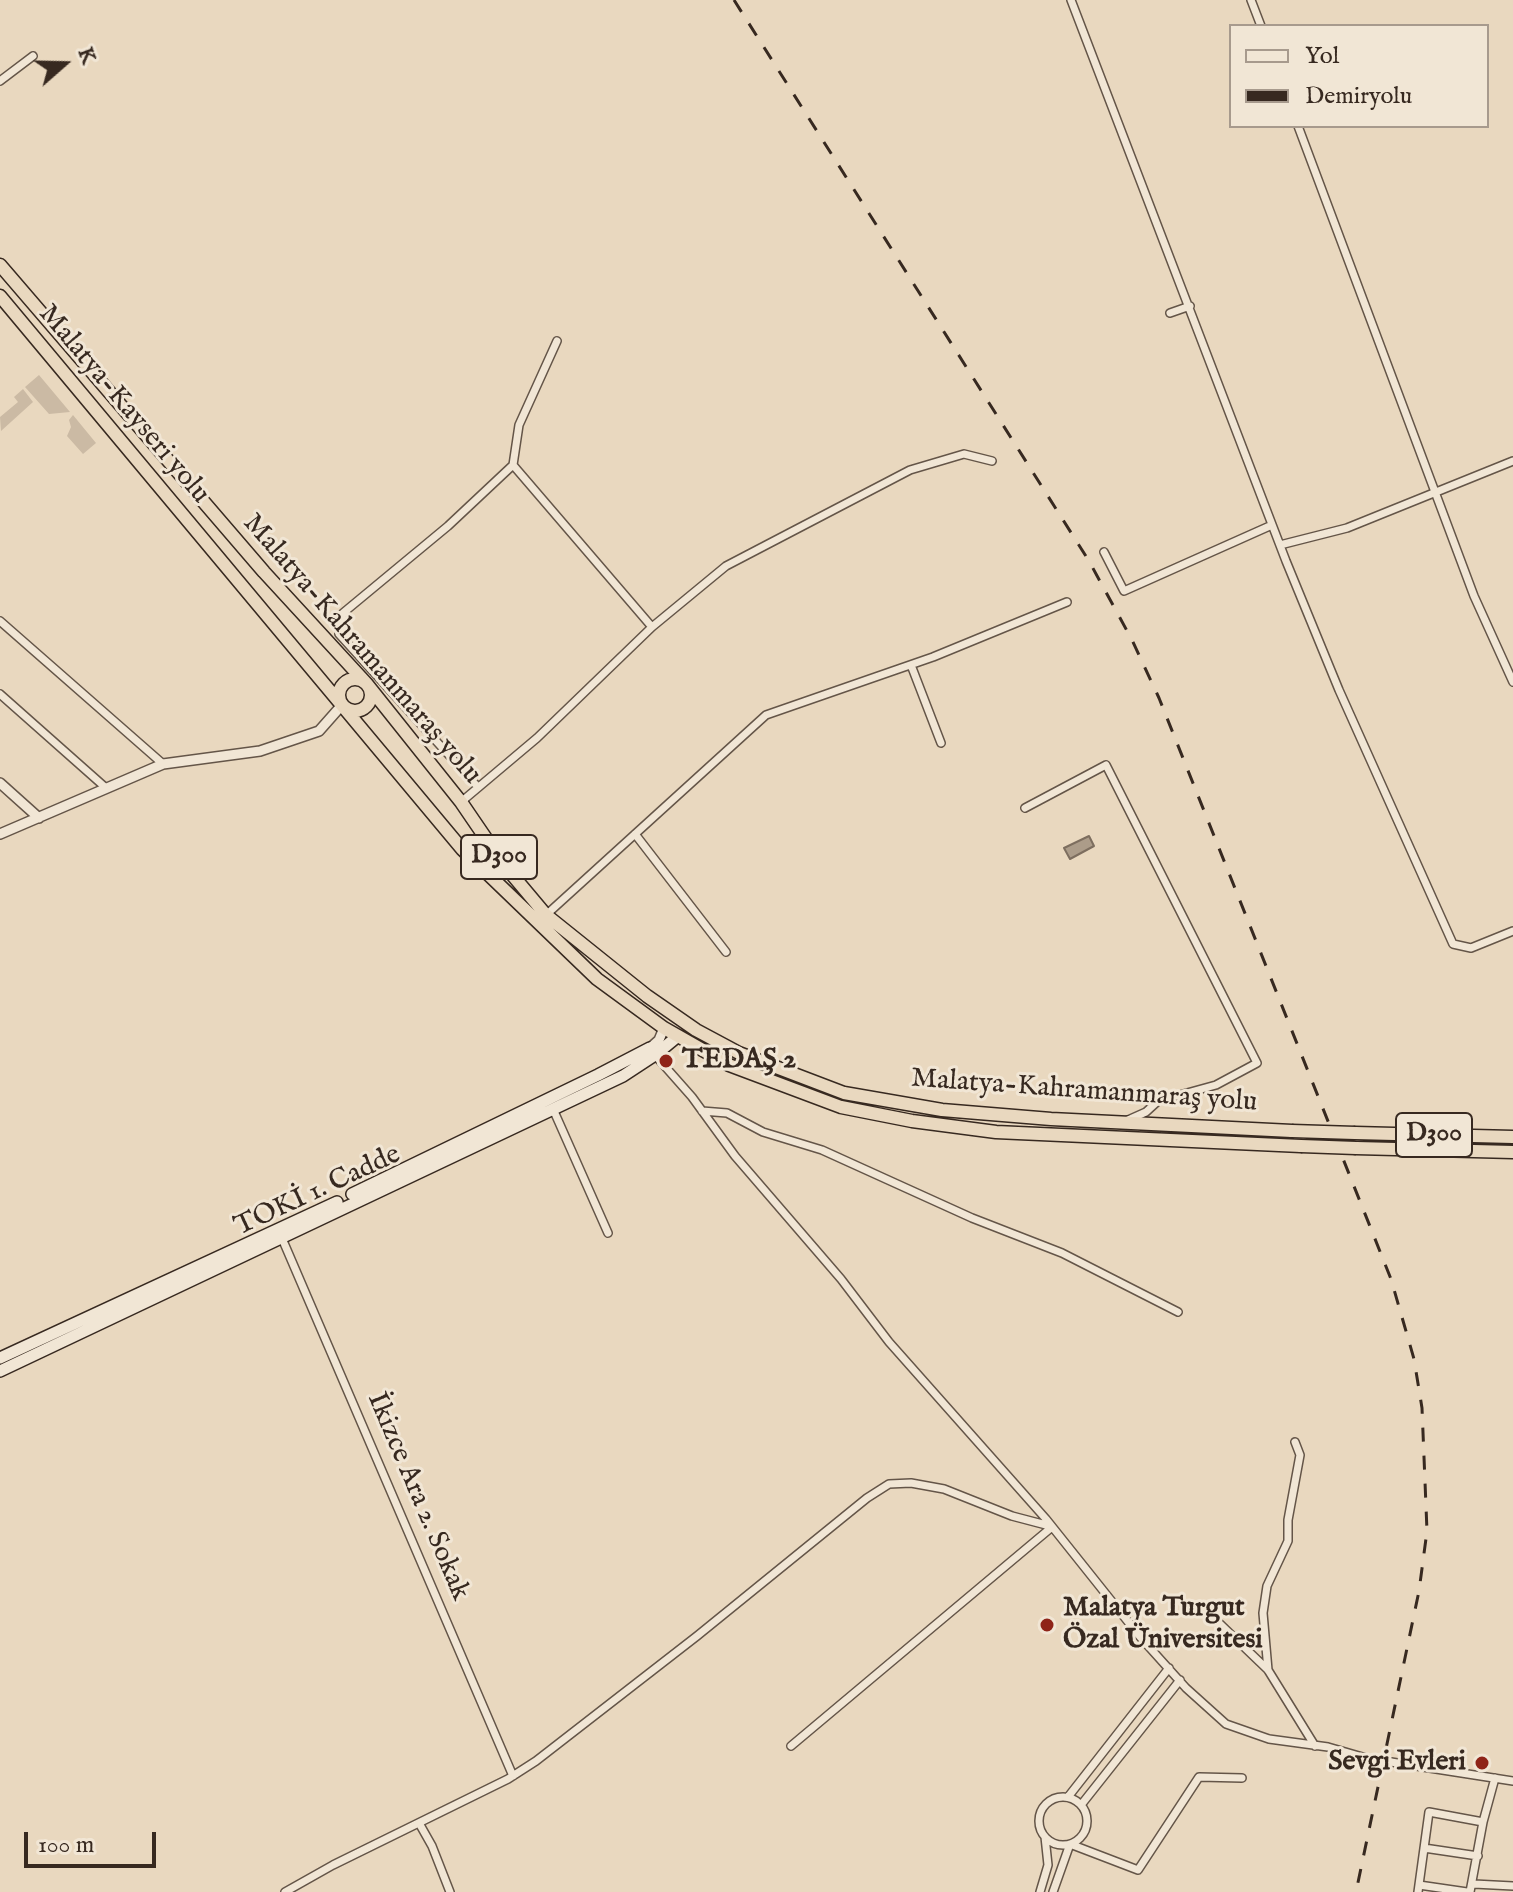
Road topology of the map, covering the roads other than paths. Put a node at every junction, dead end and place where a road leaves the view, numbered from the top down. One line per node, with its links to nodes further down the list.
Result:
1 (1071, 0): 9 (street)
2 (1251, 0): 3 (street)
3 (1260, 24)
4 (33, 56): 5 (street)
5 (0, 81)
6 (1299, 128): 15 (street)
7 (0, 265): 24 (highway, Malatya-Kahramanmaraş yolu / D300)
8 (0, 296): 26 (highway, Malatya-Kayseri yolu / D300)
9 (1190, 306): 10 (street); 16 (street)
10 (1170, 313)
11 (557, 341): 14 (street)
12 (992, 461): 21 (street)
13 (1513, 461): 15 (street)
14 (513, 465): 21 (street); 30 (street)
15 (1433, 492): 17 (street); 23 (street)
16 (1272, 525): 17 (street); 18 (street)
17 (1280, 545): 38 (street)
18 (1104, 552)
19 (1067, 602): 22 (street)
20 (0, 621): 28 (street)
21 (652, 627): 30 (street)
22 (911, 665): 27 (street); 36 (street)
23 (1513, 682)
24 (366, 683): 26 (highway); 26 (highway); 32 (highway, Malatya-Kahramanmaraş yolu / D300)
25 (1, 696): 31 (street)
26 (342, 705): 28 (street); 40 (highway, Malatya-Kayseri yolu / D300)
27 (941, 743)
28 (163, 764): 31 (street)
29 (0, 783): 34 (street)
30 (477, 786): 32 (street)
31 (106, 788): 34 (street)
32 (461, 802): 37 (highway, Malatya-Kahramanmaraş yolu / D300)
33 (1025, 808): 45 (street)
34 (39, 818): 35 (street)
35 (0, 834)
36 (635, 834): 37 (street); 39 (street)
37 (546, 915): 45 (highway, Malatya-Kahramanmaraş yolu / D300)
38 (1513, 931)
39 (726, 952)
40 (664, 1028): 41 (highway, Malatya-Kayseri yolu / D300); 42 (street)
41 (678, 1036): 42 (main road, TOKİ 1. Cadde); 47 (highway, Malatya-Kayseri yolu / D300, bridge)
42 (652, 1051): 43 (main road, TOKİ 1. Cadde); 44 (street)
43 (550, 1104): 48 (street); 49 (main road, TOKİ 1. Cadde); 51 (main road, TOKİ 1. Cadde)
44 (702, 1111): 50 (street); 54 (street)
45 (1125, 1121): 46 (highway, Malatya-Kahramanmaraş yolu / D300, bridge)
46 (1513, 1137)
47 (1513, 1152)
48 (608, 1233)
49 (281, 1236): 52 (main road, TOKİ 1. Cadde); 61 (street, İkizce Ara 2. Sokak)
50 (1178, 1312)
51 (0, 1358)
52 (0, 1371)
53 (1295, 1442): 57 (street)
54 (1052, 1527): 56 (street); 59 (street); 61 (street)
55 (1218, 1622): 57 (street)
56 (1169, 1668): 58 (street); 65 (street)
57 (1268, 1670): 60 (street)
58 (1180, 1680): 60 (street); 66 (street)
59 (791, 1746)
60 (1315, 1746): 63 (street, bridge)
61 (513, 1776): 68 (street)
62 (1242, 1778): 70 (street)
63 (1495, 1778): 64 (street); 67 (street)
64 (1513, 1781)
65 (1068, 1797): 66 (street); 69 (street)
66 (1081, 1805): 70 (street)
67 (1483, 1822): 71 (street); 72 (street)
68 (419, 1823): 76 (street); 77 (street)
69 (1045, 1837): 70 (street); 78 (street)
70 (1070, 1844): 79 (street)
71 (1424, 1848): 72 (street); 74 (street)
72 (1478, 1856): 75 (street)
73 (1513, 1886): 75 (street)
74 (1419, 1888): 75 (street)
75 (1470, 1889)
76 (285, 1892)
77 (450, 1892)
78 (1040, 1892)
79 (1053, 1892)

